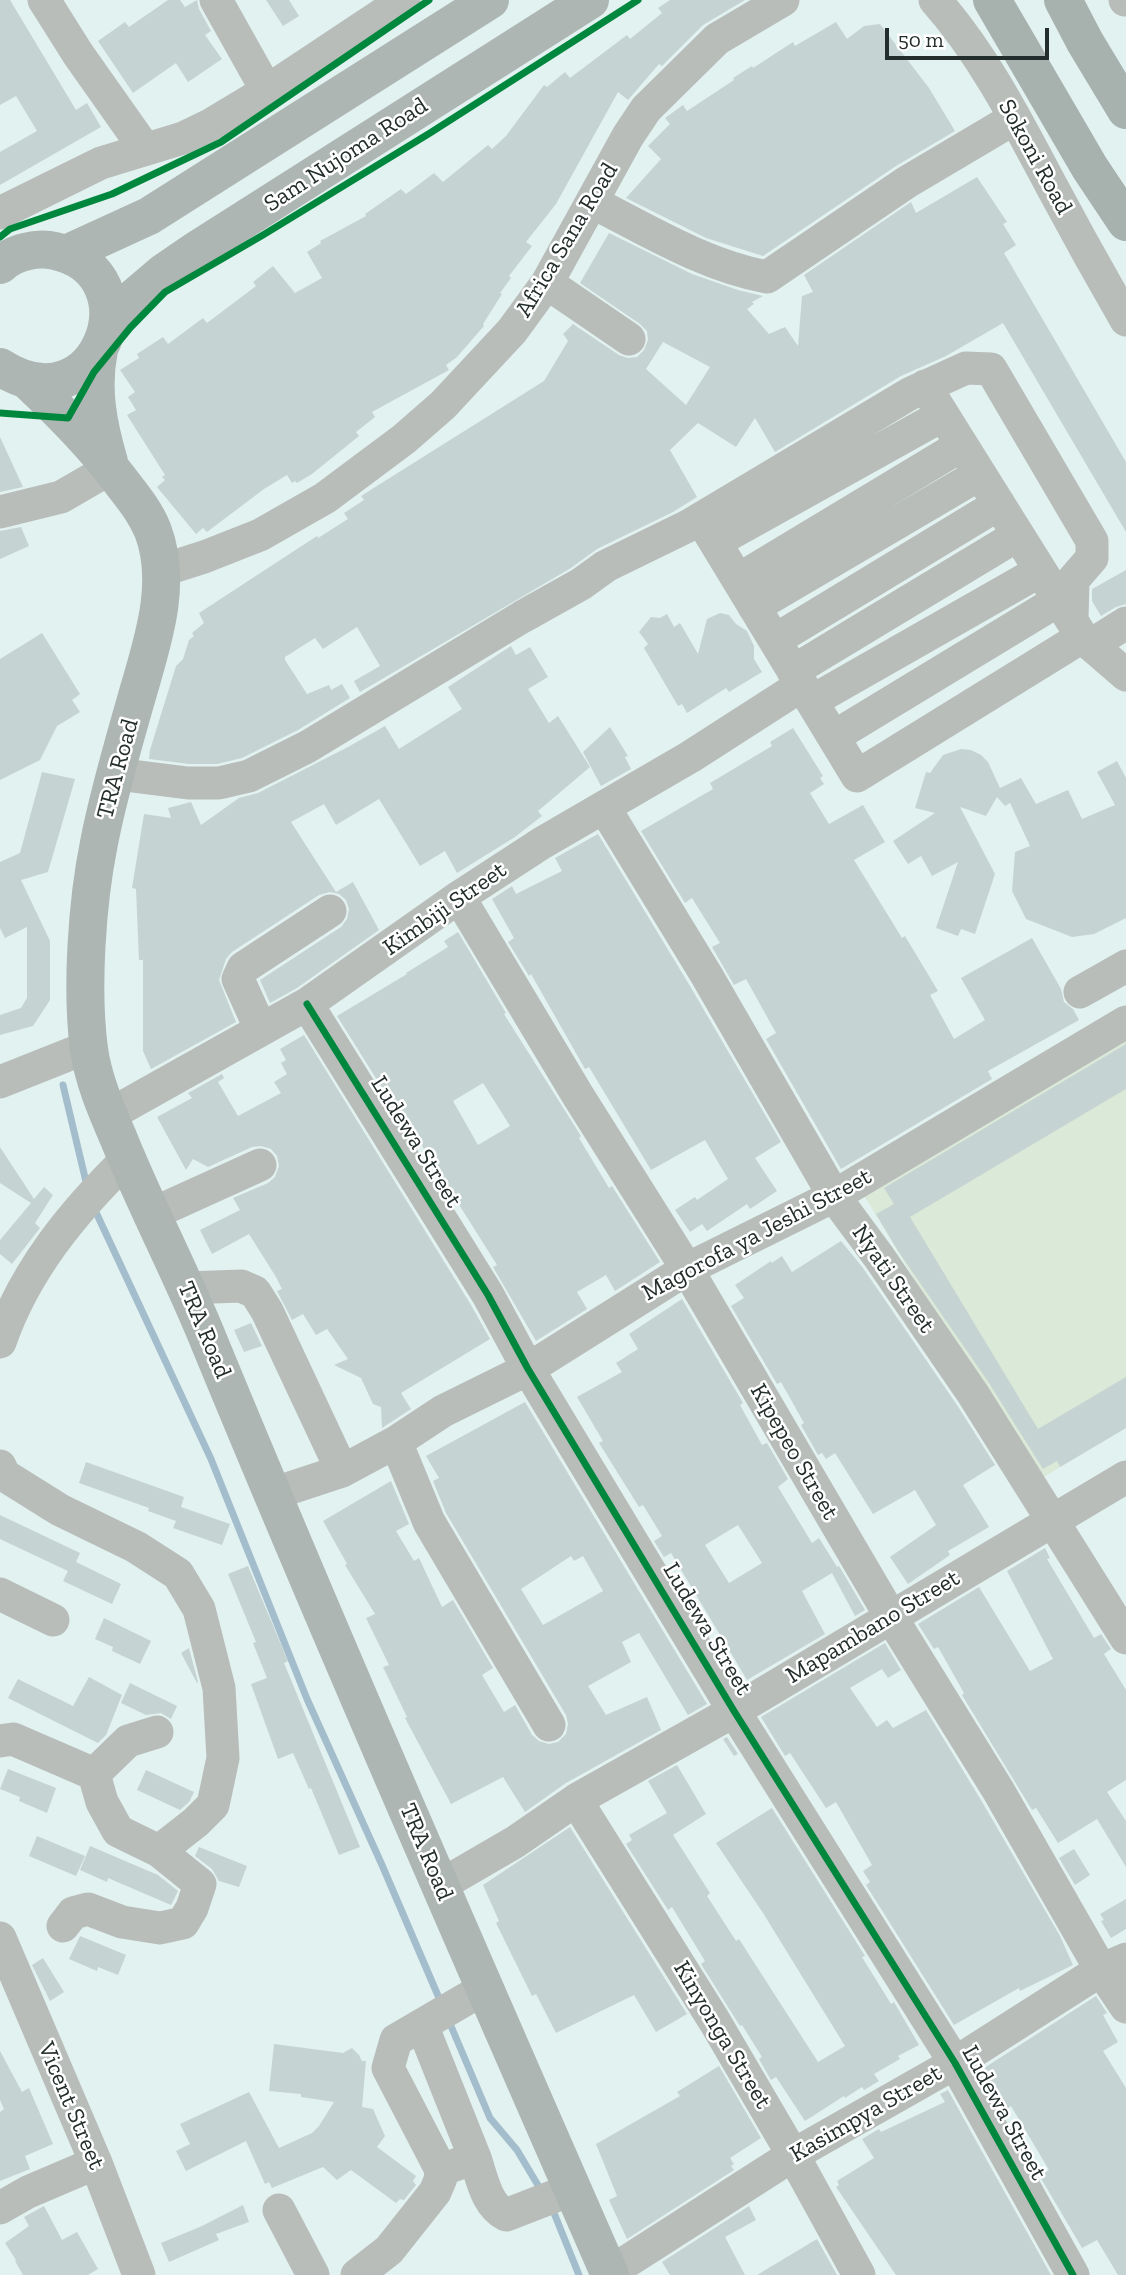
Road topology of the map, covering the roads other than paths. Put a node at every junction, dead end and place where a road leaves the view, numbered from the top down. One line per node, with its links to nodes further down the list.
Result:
1 (44, 0): 13 (street)
2 (404, 0): 10 (street)
3 (491, 0): 17 (main road)
4 (590, 0): 21 (main road, Sam Nujoma Road)
5 (783, 0): 14 (street, Africa Sana Road)
6 (935, 0): 12 (street, Sokoni Road)
7 (992, 0): 16 (highway)
8 (1063, 0): 11 (highway)
9 (223, 3): 10 (street)
10 (267, 91): 13 (street)
11 (1126, 110)
12 (1015, 118): 14 (street); 20 (street, Sokoni Road)
13 (145, 149): 15 (street)
14 (592, 202): 19 (street, Africa Sana Road)
15 (0, 212)
16 (1126, 222)
17 (66, 254): 18 (main road); 21 (main road)
18 (0, 265)
19 (547, 283): 22 (street); 33 (street, Africa Sana Road)
20 (1126, 320)
21 (104, 335): 23 (main road, Sam Nujoma Road); 27 (main road)
22 (629, 339)
23 (11, 376): 27 (main road, TRA Road)
24 (925, 386): 25 (street); 31 (street); 37 (street)
25 (943, 415): 26 (street); 31 (street)
26 (962, 445): 28 (street); 35 (street)
27 (111, 468): 30 (street); 33 (main road, TRA Road)
28 (980, 474): 29 (street); 35 (street)
29 (999, 504): 32 (street); 38 (street)
30 (0, 512)
31 (702, 529): 35 (street); 42 (street)
32 (1018, 535): 34 (street); 40 (street)
33 (160, 571): 42 (main road, TRA Road)
34 (1040, 571): 37 (street); 40 (street)
35 (746, 593): 38 (street)
36 (1126, 623): 37 (street)
37 (1076, 625): 39 (street); 41 (street); 41 (street)
38 (775, 640): 40 (street)
39 (1126, 675)
40 (796, 689): 41 (street); 43 (street, Kimbiji Street)
41 (835, 736)
42 (116, 774): 51 (main road, TRA Road)
43 (604, 807): 44 (street, Kimbiji Street); 56 (street, Nyati Street)
44 (459, 898): 48 (street, Kimbiji Street); 58 (street, Kipepeo Street)
45 (330, 911): 50 (street)
46 (1126, 966): 47 (street)
47 (1080, 992)
48 (307, 1004): 50 (street, Kimbiji Street); 61 (street, Ludewa Street)
49 (1126, 1022): 56 (street, Magorofa ya Jeshi Street)
50 (261, 1030): 53 (street, Kimbiji Street)
51 (88, 1046): 52 (street); 53 (main road, TRA Road)
52 (0, 1082)
53 (109, 1115): 54 (main road, TRA Road)
54 (127, 1159): 57 (main road, TRA Road); 60 (street)
55 (260, 1166): 57 (street)
56 (834, 1196): 58 (street, Magorofa ya Jeshi Street); 67 (street, Nyati Street)
57 (152, 1214): 59 (main road, TRA Road)
58 (687, 1269): 61 (street, Magorofa ya Jeshi Street); 69 (street, Kipepeo Street)
59 (187, 1288): 64 (street); 66 (main road, TRA Road)
60 (0, 1342)
61 (528, 1369): 62 (street, Magorofa ya Jeshi Street); 72 (street, Ludewa Street)
62 (396, 1441): 64 (street, Magorofa ya Jeshi Street); 73 (street)
63 (0, 1466): 78 (street)
64 (342, 1471): 66 (street, Magorofa ya Jeshi Street)
65 (1126, 1477): 67 (street, Mapambano Street)
66 (272, 1494): 79 (main road, TRA Road)
67 (1053, 1519): 69 (street, Mapambano Street); 71 (street, Nyati Street)
68 (0, 1594): 70 (street)
69 (891, 1617): 72 (street, Mapambano Street); 82 (street, Kipepeo Street)
70 (53, 1620)
71 (1126, 1638)
72 (734, 1711): 77 (street, Mapambano Street); 86 (street, Ludewa Street)
73 (550, 1725)
74 (157, 1732): 76 (street)
75 (0, 1741): 76 (street)
76 (94, 1774): 78 (street)
77 (576, 1800): 79 (street, Mapambano Street); 87 (street, Kinyonga Street)
78 (159, 1851): 80 (street)
79 (441, 1885): 83 (main road, TRA Road)
80 (63, 1926)
81 (0, 1938): 89 (street, Vicent Street)
82 (1113, 1964): 84 (street, Kipepeo Street); 86 (street, Kasimpya Street)
83 (485, 1988): 85 (street); 91 (main road, TRA Road)
84 (1126, 2007)
85 (422, 2025): 88 (street); 90 (street)
86 (955, 2063): 87 (street, Kasimpya Street); 99 (street, Ludewa Street)
87 (793, 2155): 94 (street, Kasimpya Street); 98 (street, Kinyonga Street)
88 (475, 2158): 90 (street); 91 (street)
89 (96, 2163): 92 (street); 95 (street, Vicent Street)
90 (440, 2170): 97 (street)
91 (573, 2189): 94 (main road, TRA Road)
92 (0, 2208)
93 (279, 2210): 96 (street)
94 (610, 2274)
95 (139, 2275)
96 (313, 2275)
97 (357, 2275)
98 (859, 2275)
99 (1073, 2275)

